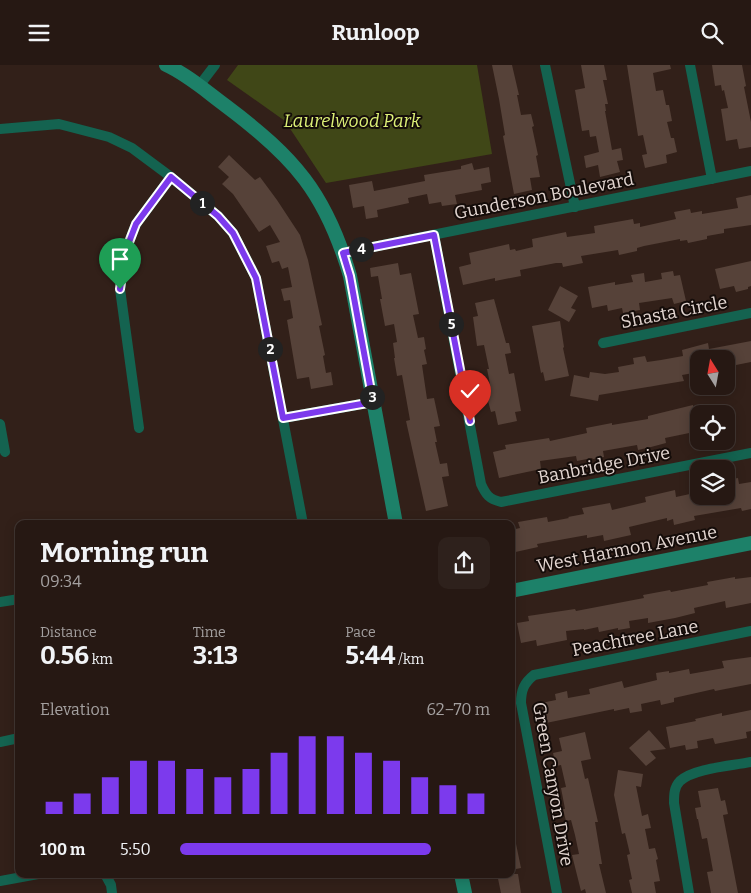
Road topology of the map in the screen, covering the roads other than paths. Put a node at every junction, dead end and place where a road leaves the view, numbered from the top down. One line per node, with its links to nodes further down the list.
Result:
1 (166, 65): 5 (street)
2 (215, 65): 5 (street)
3 (545, 65): 10 (street)
4 (690, 65): 9 (street)
5 (200, 86): 12 (street)
6 (0, 129): 8 (street)
7 (751, 171): 9 (street, Gunderson Boulevard)
8 (171, 177): 16 (street); 18 (street)
9 (712, 179): 10 (street, Gunderson Boulevard)
10 (575, 207): 11 (street, Gunderson Boulevard)
11 (434, 235): 12 (street, Gunderson Boulevard); 20 (street, Banbridge Drive)
12 (343, 253): 15 (street)
13 (751, 313): 14 (street, Shasta Circle)
14 (603, 343)
15 (373, 402): 16 (street); 22 (street)
16 (283, 418): 21 (street)
17 (0, 424): 19 (street)
18 (139, 428)
19 (5, 453)
20 (751, 453)
21 (302, 520)
22 (395, 520)
23 (751, 543): 24 (street, West Harmon Avenue)
24 (515, 590)
25 (15, 600): 26 (street)
26 (0, 602)
27 (751, 631): 28 (street, Peachtree Lane)
28 (527, 681): 38 (street, Green Canyon Drive)
29 (15, 739): 30 (street)
30 (0, 742)
31 (751, 762): 39 (street)
32 (16, 878): 35 (street)
33 (107, 878): 36 (street)
34 (462, 878): 37 (street)
35 (0, 881)
36 (112, 893)
37 (465, 893)
38 (557, 893)
39 (689, 893)

